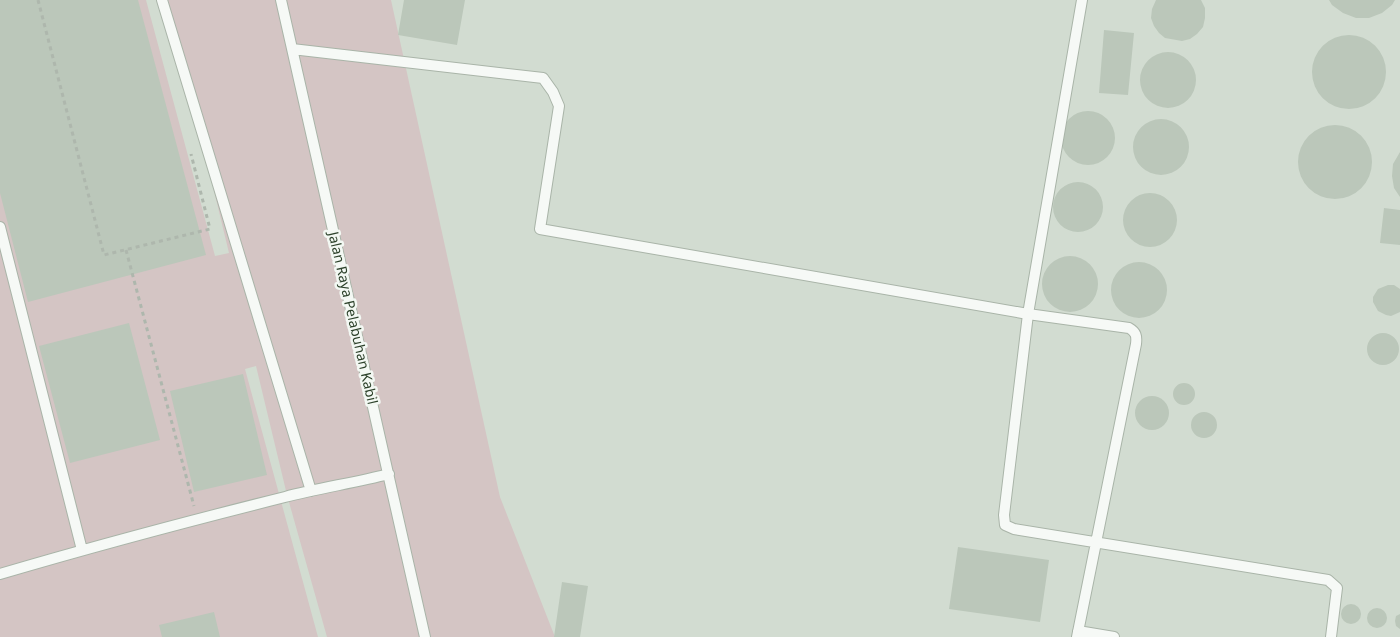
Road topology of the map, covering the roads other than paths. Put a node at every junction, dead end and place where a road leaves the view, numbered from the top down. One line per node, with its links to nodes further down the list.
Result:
1 (162, 0): 8 (lane)
2 (281, 0): 4 (lane, Jalan Raya Pelabuhan Kabil)
3 (1082, 0): 6 (lane)
4 (292, 49): 6 (lane); 7 (lane, Jalan Raya Pelabuhan Kabil)
5 (0, 227): 10 (lane)
6 (1028, 314): 9 (lane); 9 (lane)
7 (388, 474): 8 (lane); 13 (lane, Jalan Raya Pelabuhan Kabil)
8 (311, 491): 10 (lane)
9 (1097, 542): 12 (lane); 15 (lane)
10 (82, 550): 11 (lane)
11 (0, 574)
12 (1077, 634): 14 (lane)
13 (425, 637)
14 (1114, 637)
15 (1330, 637)

